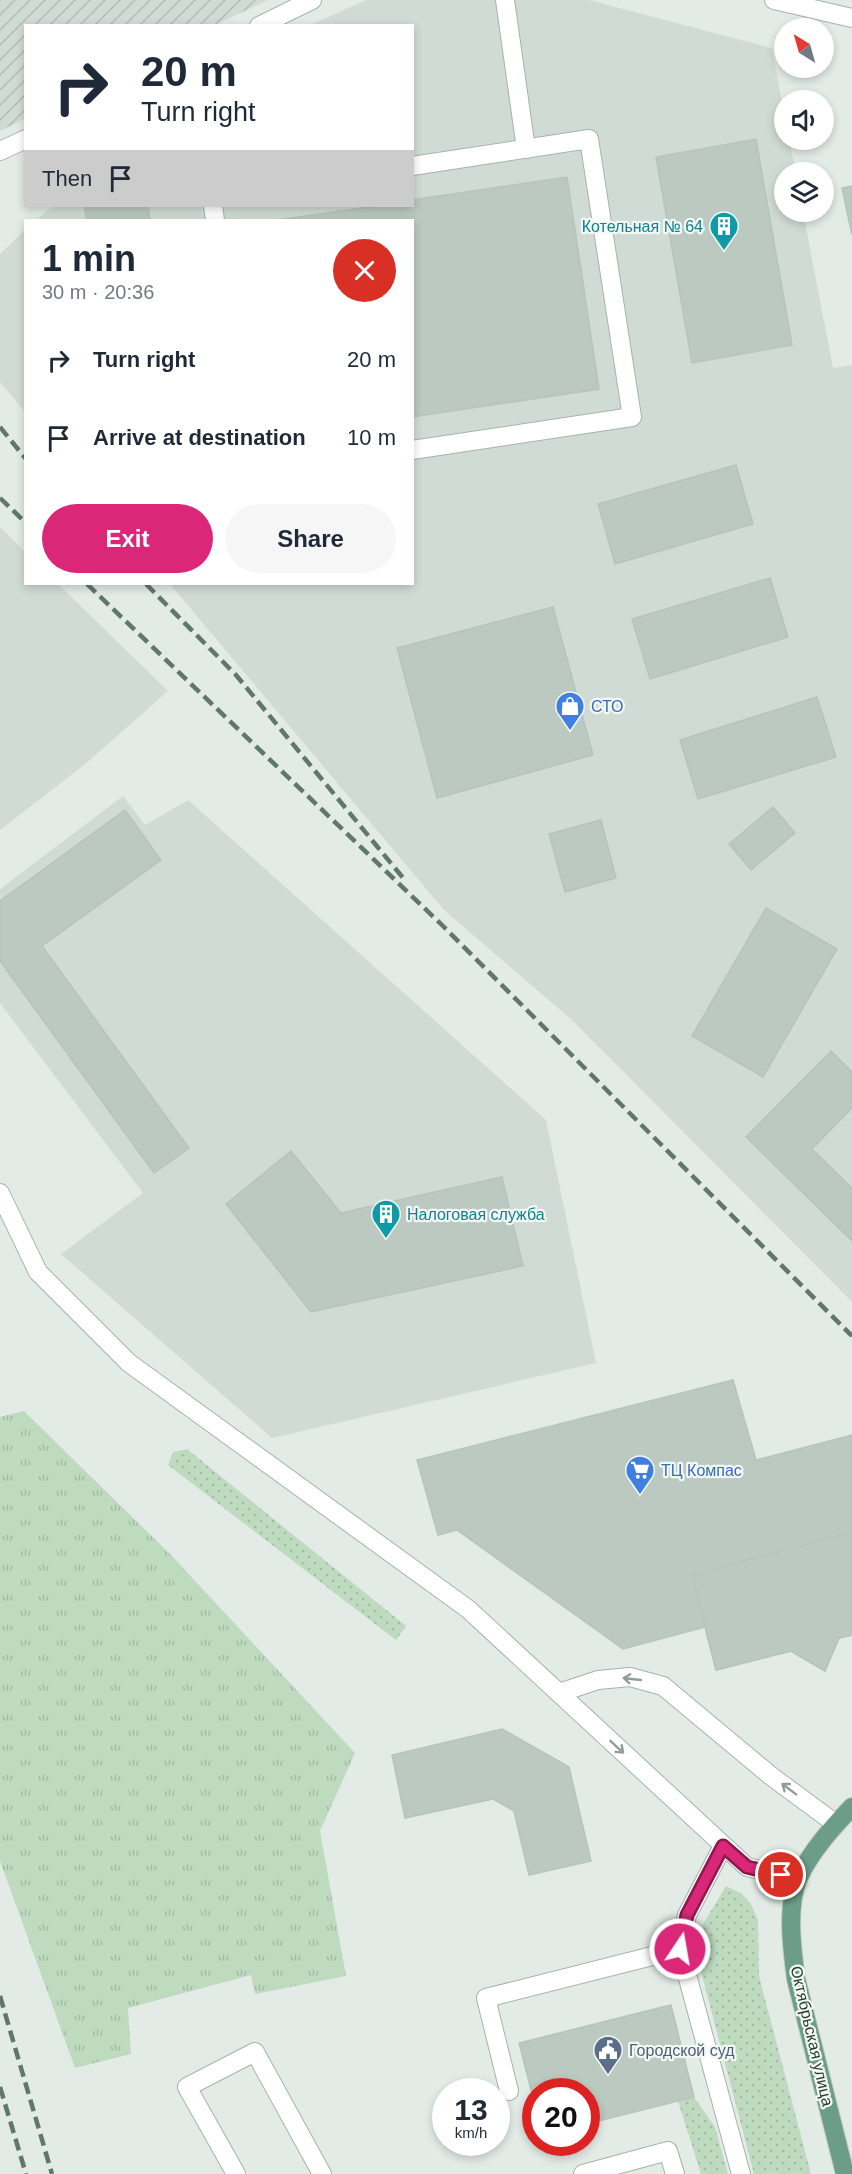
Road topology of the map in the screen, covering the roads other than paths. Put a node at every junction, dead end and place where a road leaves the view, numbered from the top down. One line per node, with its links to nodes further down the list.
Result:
1 (312, 0): 5 (street)
2 (505, 0): 7 (street)
3 (774, 0): 4 (street)
4 (852, 18)
5 (263, 24)
6 (24, 140): 8 (street)
7 (526, 149): 9 (street); 10 (street)
8 (0, 151)
9 (414, 166)
10 (414, 450)
11 (0, 1193): 12 (street)
12 (559, 1693): 14 (street, one-way to 12); 15 (street, one-way to 15)
13 (852, 1808): 14 (main road, Октябрьская улица)
14 (836, 1824): 16 (main road, Октябрьская улица)
15 (723, 1846): 16 (street); 17 (street)
16 (798, 1879): 24 (main road, Октябрьская улица)
17 (680, 1949): 18 (street); 23 (street)
18 (506, 2078)
19 (236, 2174): 20 (street)
20 (322, 2174)
21 (583, 2174): 22 (street)
22 (675, 2174)
23 (741, 2174)
24 (845, 2174)

